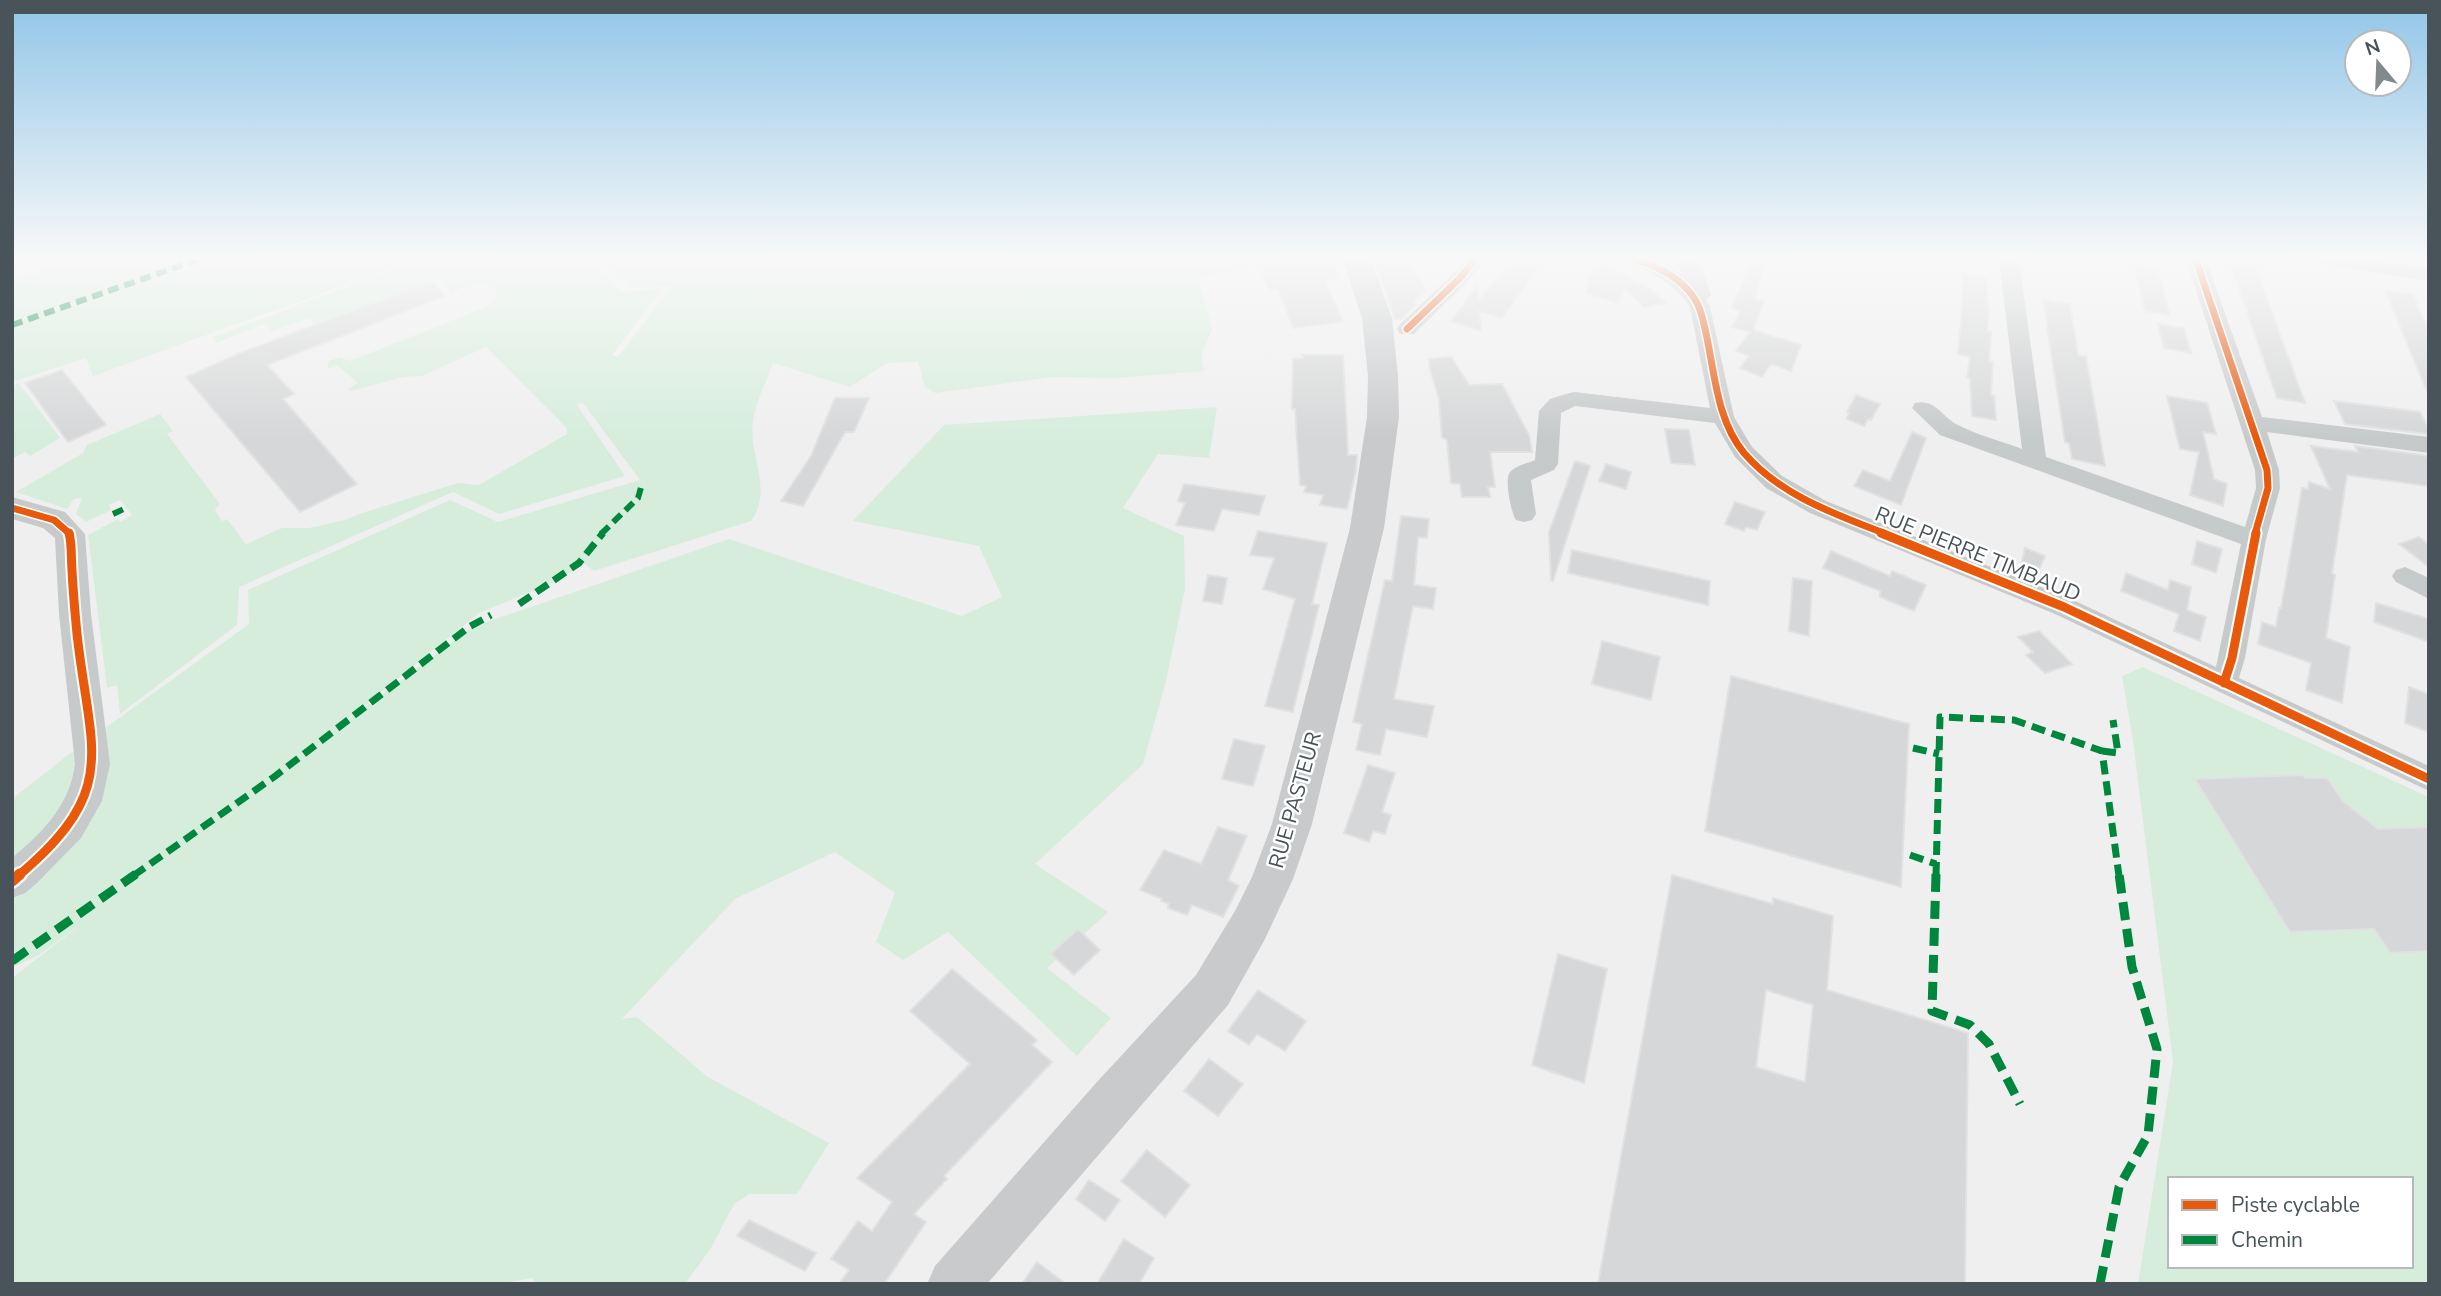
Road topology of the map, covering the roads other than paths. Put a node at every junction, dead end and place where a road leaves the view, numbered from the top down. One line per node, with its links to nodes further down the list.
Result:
1 (1377, 317): 21 (main road, RUE PASTEUR)
2 (1418, 317): 6 (street)
3 (1702, 317): 8 (street, RUE PIERRE TIMBAUD)
4 (2016, 317): 11 (street)
5 (2216, 317): 9 (street)
6 (1406, 329)
7 (1923, 408): 11 (street)
8 (1723, 417): 13 (street); 18 (street, RUE PIERRE TIMBAUD)
9 (2253, 422): 10 (street); 14 (street)
10 (2429, 445)
11 (2035, 462): 14 (street)
12 (12, 508): 16 (street)
13 (1524, 514)
14 (2254, 540): 18 (street)
15 (2405, 576): 17 (street)
16 (71, 584): 20 (street)
17 (2429, 590)
18 (2224, 682): 19 (street, RUE PIERRE TIMBAUD)
19 (2429, 779)
20 (12, 881)
21 (953, 1284)

